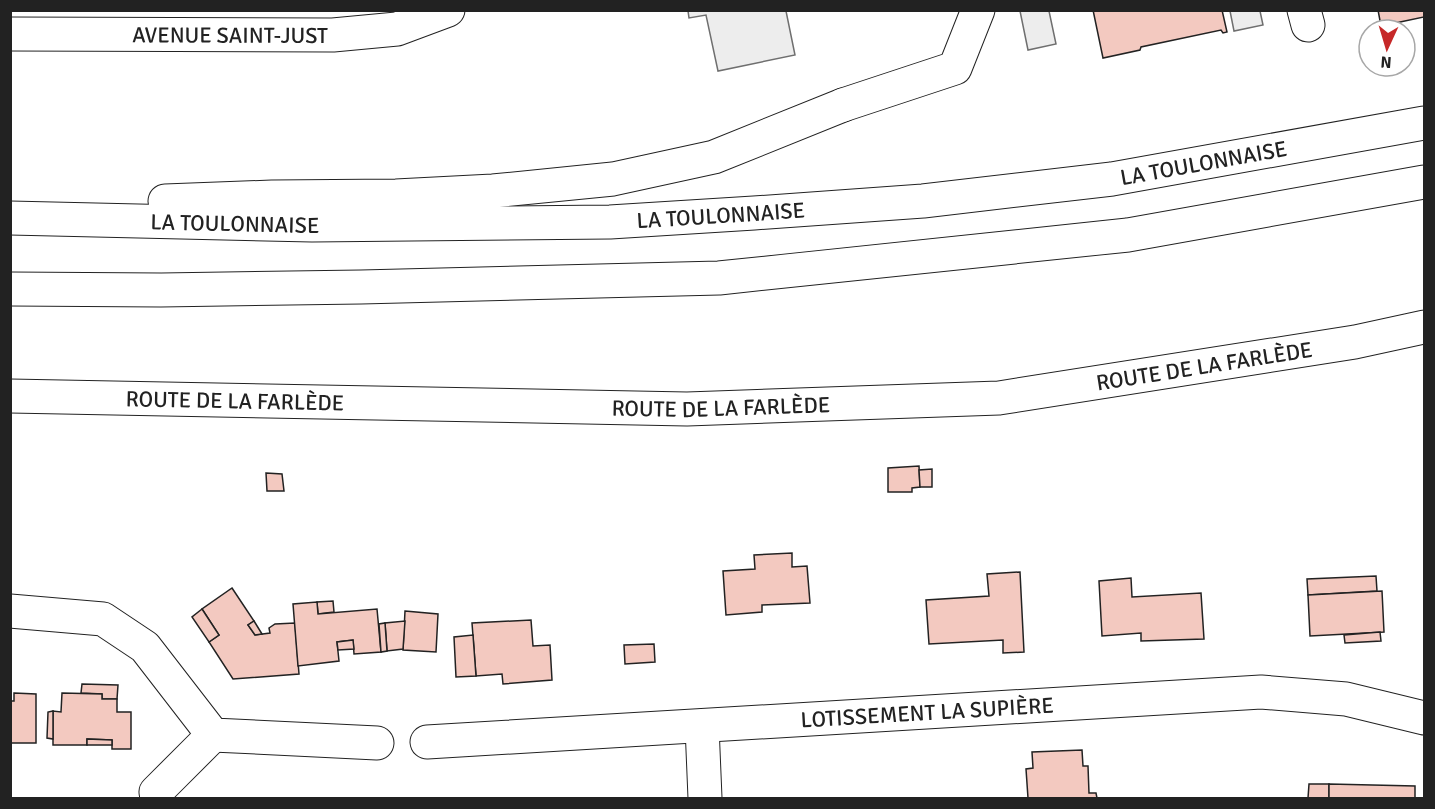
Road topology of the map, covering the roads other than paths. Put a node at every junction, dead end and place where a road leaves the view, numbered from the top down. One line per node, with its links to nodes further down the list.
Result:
1 (448, 10): 3 (main road, AVENUE SAINT-JUST)
2 (978, 10): 6 (main road)
3 (10, 34)
4 (1425, 123): 7 (main road, LA TOULONNAISE)
5 (1425, 182): 8 (main road)
6 (10, 208)
7 (10, 218)
8 (10, 289)
9 (1425, 327): 10 (main road, ROUTE DE LA FARLÈDE)
10 (10, 396)
11 (10, 611): 14 (main road)
12 (1425, 718): 13 (main road, LOTISSEMENT LA SUPIÈRE)
13 (702, 726): 15 (main road, LOTISSEMENT LA SUPIÈRE); 18 (main road)
14 (213, 735): 16 (main road); 17 (main road)
15 (427, 742)
16 (377, 743)
17 (157, 798)
18 (705, 798)

